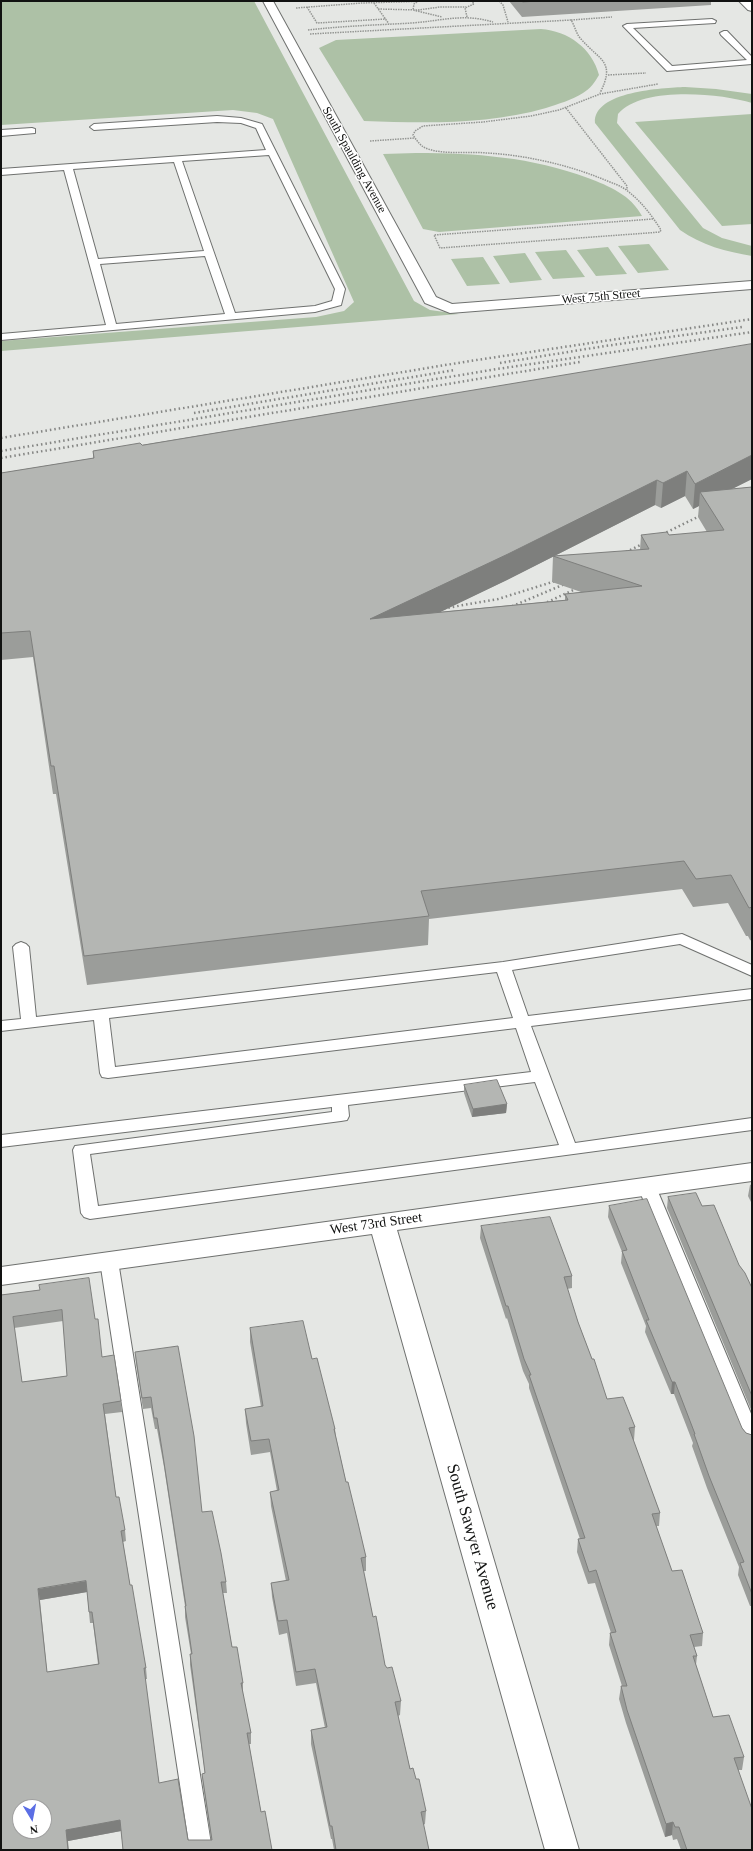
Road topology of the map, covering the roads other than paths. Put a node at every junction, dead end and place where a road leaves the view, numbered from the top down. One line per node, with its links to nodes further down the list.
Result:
1 (268, 1): 17 (street, South Spaulding Avenue)
2 (744, 1): 3 (street)
3 (752, 8)
4 (712, 21): 6 (lane)
5 (724, 33): 6 (lane)
6 (752, 62)
7 (94, 126): 10 (lane)
8 (32, 131): 9 (lane)
9 (1, 133)
10 (272, 152): 11 (lane); 18 (lane)
11 (177, 159): 12 (lane); 14 (lane)
12 (68, 167): 13 (lane); 15 (lane)
13 (1, 172)
14 (209, 252): 15 (lane); 18 (lane)
15 (94, 262): 19 (lane)
16 (752, 285): 17 (street, West 75th Street)
17 (450, 309)
18 (231, 317): 19 (lane)
19 (112, 327): 20 (lane)
20 (1, 337)
21 (21, 947): 26 (lane)
22 (503, 967): 23 (lane); 25 (lane); 27 (lane)
23 (752, 971)
24 (752, 994): 27 (lane)
25 (101, 1014): 26 (lane); 27 (lane)
26 (29, 1023): 28 (lane)
27 (524, 1023): 29 (lane)
28 (1, 1026)
29 (541, 1076): 30 (lane); 33 (lane)
30 (339, 1100): 32 (lane); 33 (lane)
31 (752, 1124): 33 (lane)
32 (1, 1141)
33 (569, 1149)
34 (752, 1172): 35 (street, West 73rd Street)
35 (647, 1187): 36 (street, West 73rd Street); 39 (lane)
36 (382, 1223): 37 (street, West 73rd Street); 41 (street, South Sawyer Avenue)
37 (109, 1261): 38 (street, West 73rd Street); 40 (lane)
38 (1, 1276)
39 (752, 1439)
40 (201, 1850)
41 (562, 1850)

